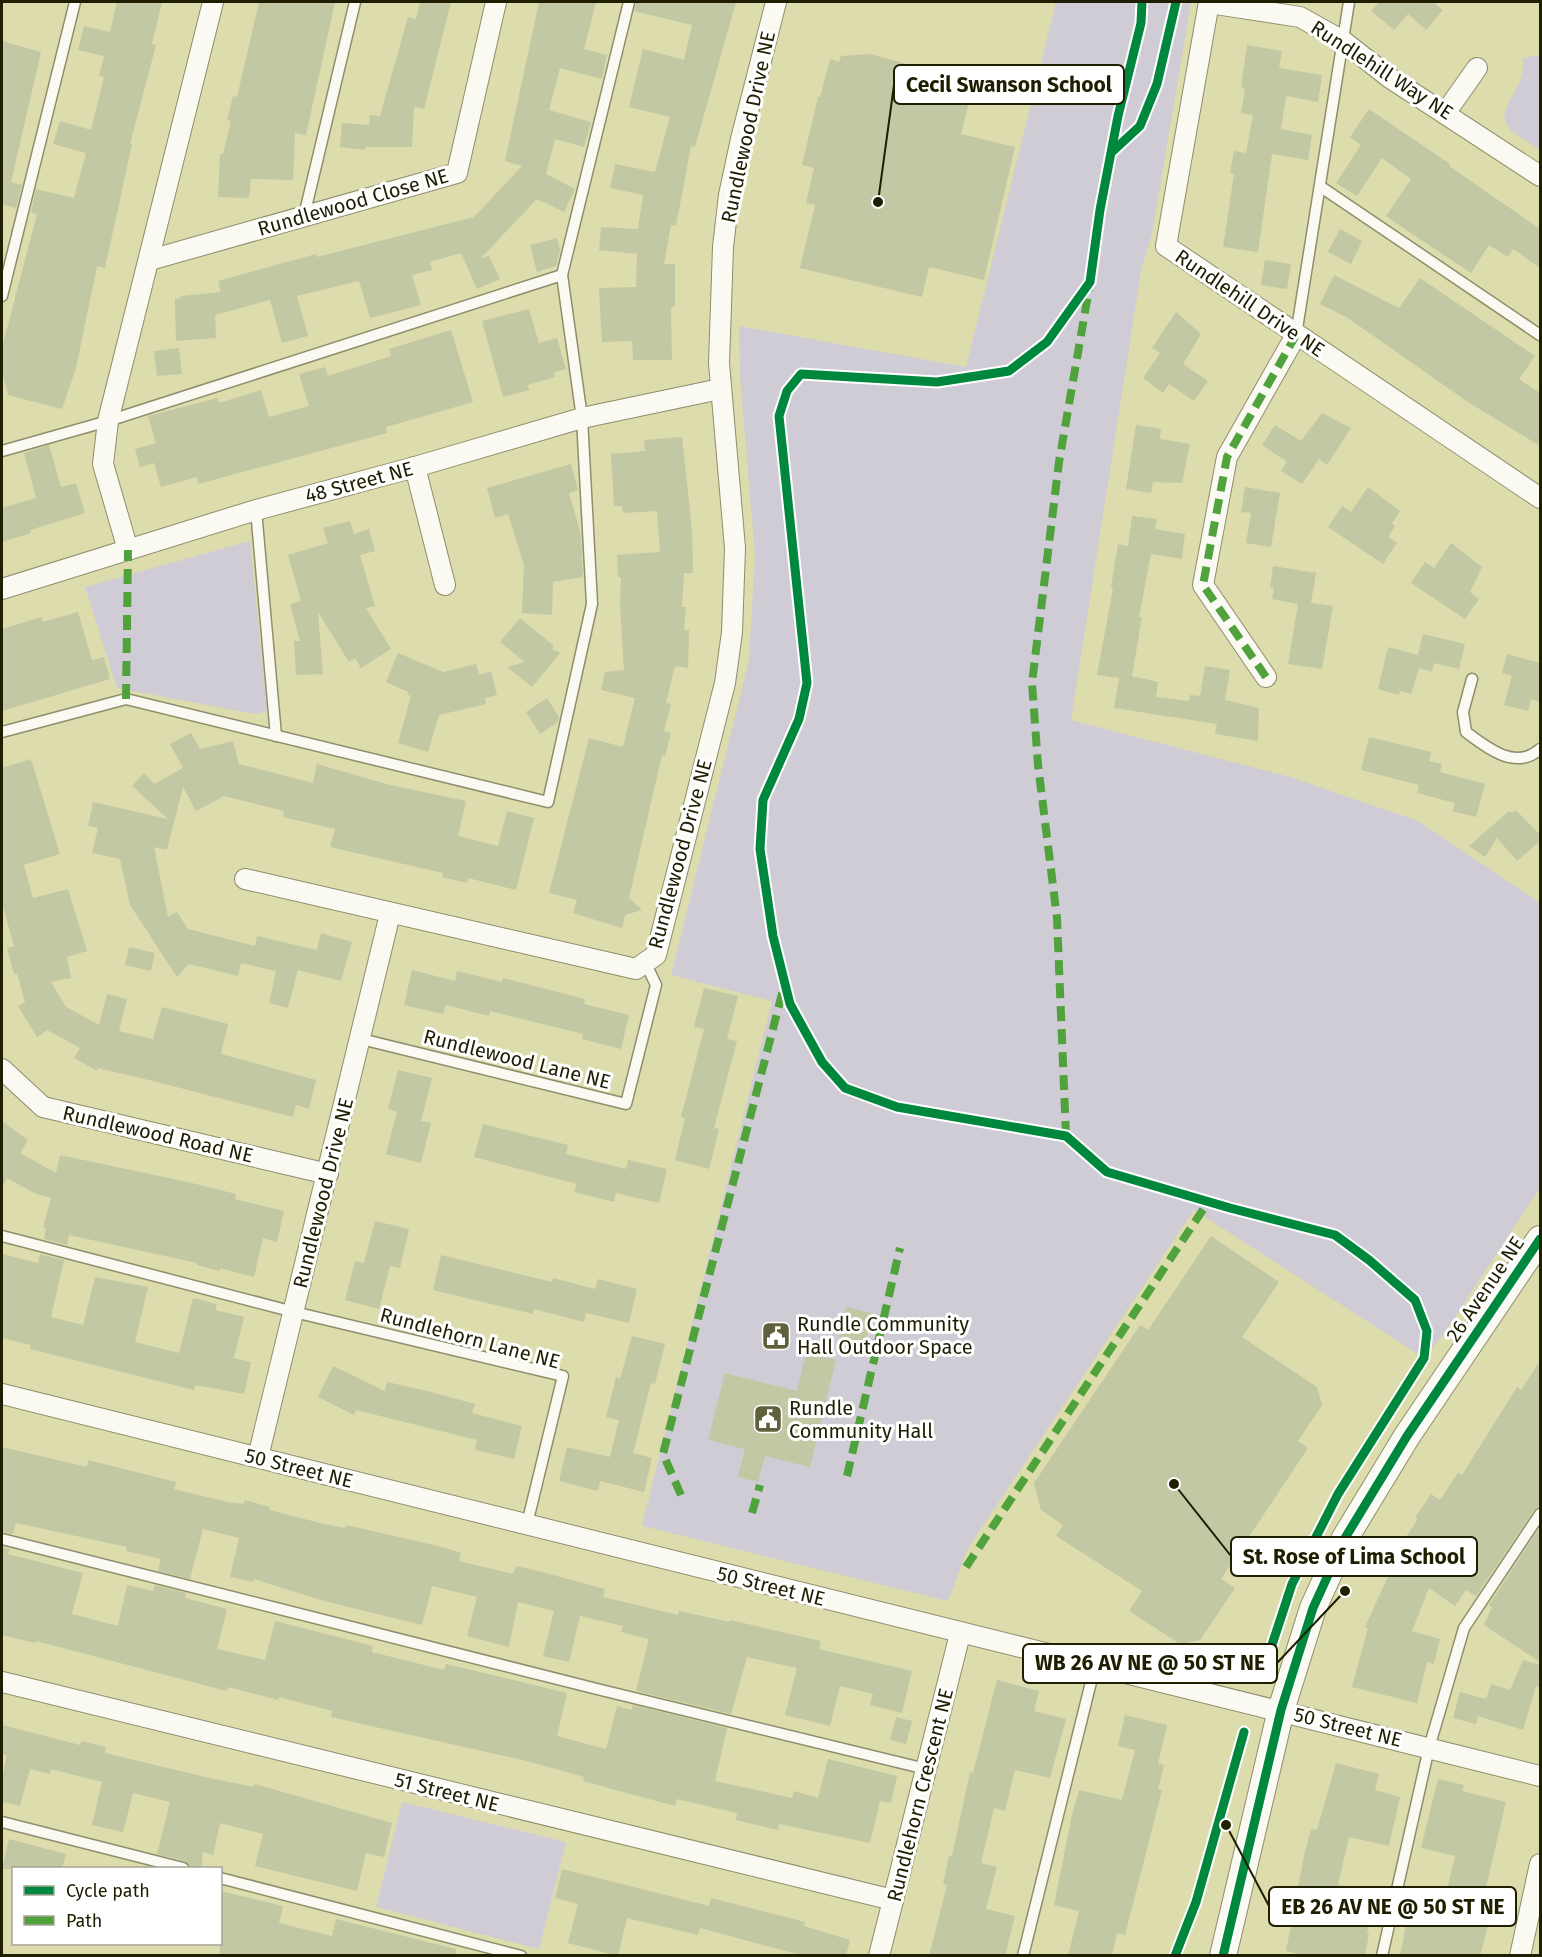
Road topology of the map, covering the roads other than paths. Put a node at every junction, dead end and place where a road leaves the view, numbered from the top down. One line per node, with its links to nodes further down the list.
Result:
1 (75, 2): 17 (lane)
2 (213, 2): 15 (street)
3 (355, 2): 14 (lane)
4 (496, 2): 14 (street, Rundlewood Close NE)
5 (629, 2): 16 (lane)
6 (776, 2): 20 (street, Rundlewood Drive NE)
7 (1209, 2): 9 (street, Rundlehill Way NE); 18 (street, Rundlehill Drive NE)
8 (1349, 2): 9 (lane)
9 (1343, 41): 11 (street, Rundlehill Way NE); 13 (lane)
10 (1477, 68): 11 (street)
11 (1446, 112): 12 (street, Rundlehill Way NE)
12 (1540, 176)
13 (1321, 187): 18 (lane); 19 (lane)
14 (304, 216): 15 (street, Rundlewood Close NE)
15 (150, 260): 22 (street)
16 (562, 275): 21 (lane); 22 (lane)
17 (2, 296)
18 (1296, 335): 25 (street, Rundlehill Drive NE); 30 (street)
19 (1540, 335)
20 (720, 389): 21 (street, 48 Street NE); 37 (street, Rundlewood Drive NE)
21 (582, 418): 24 (street, 48 Street NE); 33 (lane)
22 (108, 421): 23 (lane); 27 (street)
23 (2, 451)
24 (415, 467): 26 (street, 48 Street NE); 28 (street)
25 (1540, 498)
26 (256, 510): 27 (street, 48 Street NE); 33 (lane)
27 (128, 550): 29 (street, 48 Street NE)
28 (446, 585)
29 (2, 588)
30 (1266, 678)
31 (1472, 679): 34 (lane)
32 (2, 732): 33 (lane)
33 (276, 736)
34 (1540, 749)
35 (245, 879): 36 (street)
36 (390, 914): 37 (street, Rundlewood Drive NE); 38 (street, Rundlewood Drive NE)
37 (645, 962): 38 (lane, Rundlewood Lane NE)
38 (361, 1039): 40 (street, Rundlewood Drive NE)
39 (2, 1069): 40 (street, Rundlewood Road NE)
40 (328, 1174): 43 (street, Rundlewood Drive NE)
41 (2, 1236): 43 (lane)
42 (1540, 1239): 52 (street, 26 Avenue NE)
43 (294, 1312): 45 (street, Rundlewood Drive NE); 47 (lane, Rundlehorn Lane NE)
44 (2, 1394): 45 (street, 50 Street NE)
45 (258, 1458): 47 (street, 50 Street NE)
46 (1540, 1514): 53 (lane)
47 (527, 1524): 49 (street, 50 Street NE)
48 (2, 1539): 54 (lane)
49 (960, 1634): 50 (street, 50 Street NE); 54 (street, Rundlehorn Crescent NE)
50 (1095, 1666): 52 (street, 50 Street NE); 63 (lane)
51 (2, 1682): 60 (street, 51 Street NE)
52 (1281, 1710): 53 (street, 50 Street NE); 64 (street, 26 Avenue NE)
53 (1429, 1748): 55 (street, 50 Street NE); 65 (lane)
54 (926, 1769): 60 (street, Rundlehorn Crescent NE)
55 (1540, 1776)
56 (2, 1822): 58 (lane)
57 (1540, 1864): 66 (street)
58 (175, 1867)
59 (222, 1879): 61 (lane)
60 (893, 1900): 62 (street, Rundlehorn Crescent NE)
61 (521, 1956)
62 (879, 1956)
63 (1023, 1956)
64 (1223, 1956)
65 (1382, 1956)
66 (1520, 1956)

